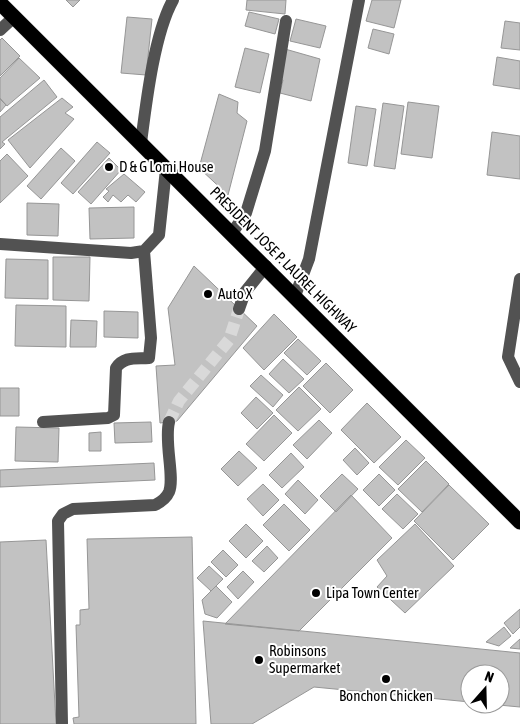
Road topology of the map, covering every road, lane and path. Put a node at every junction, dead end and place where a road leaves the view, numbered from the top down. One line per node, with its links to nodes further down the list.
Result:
1 (173, 0): 7 (street)
2 (360, 0): 14 (street)
3 (0, 3): 4 (highway, PRESIDENT JOSE P. LAUREL HIGHWAY)
4 (14, 17): 6 (street); 7 (highway, PRESIDENT JOSE P. LAUREL HIGHWAY)
5 (286, 21): 9 (street)
6 (0, 30)
7 (141, 144): 8 (highway, PRESIDENT JOSE P. LAUREL HIGHWAY)
8 (166, 169): 9 (highway, PRESIDENT JOSE P. LAUREL HIGHWAY); 11 (street)
9 (232, 233): 12 (highway, PRESIDENT JOSE P. LAUREL HIGHWAY)
10 (0, 244): 11 (street)
11 (144, 251): 17 (street)
12 (266, 266): 14 (highway, PRESIDENT JOSE P. LAUREL HIGHWAY); 15 (street)
13 (520, 279): 16 (street)
14 (295, 296): 19 (highway, PRESIDENT JOSE P. LAUREL HIGHWAY)
15 (239, 309)
16 (520, 382)
17 (43, 422)
18 (168, 422): 20 (street)
19 (520, 522)
20 (62, 723)

